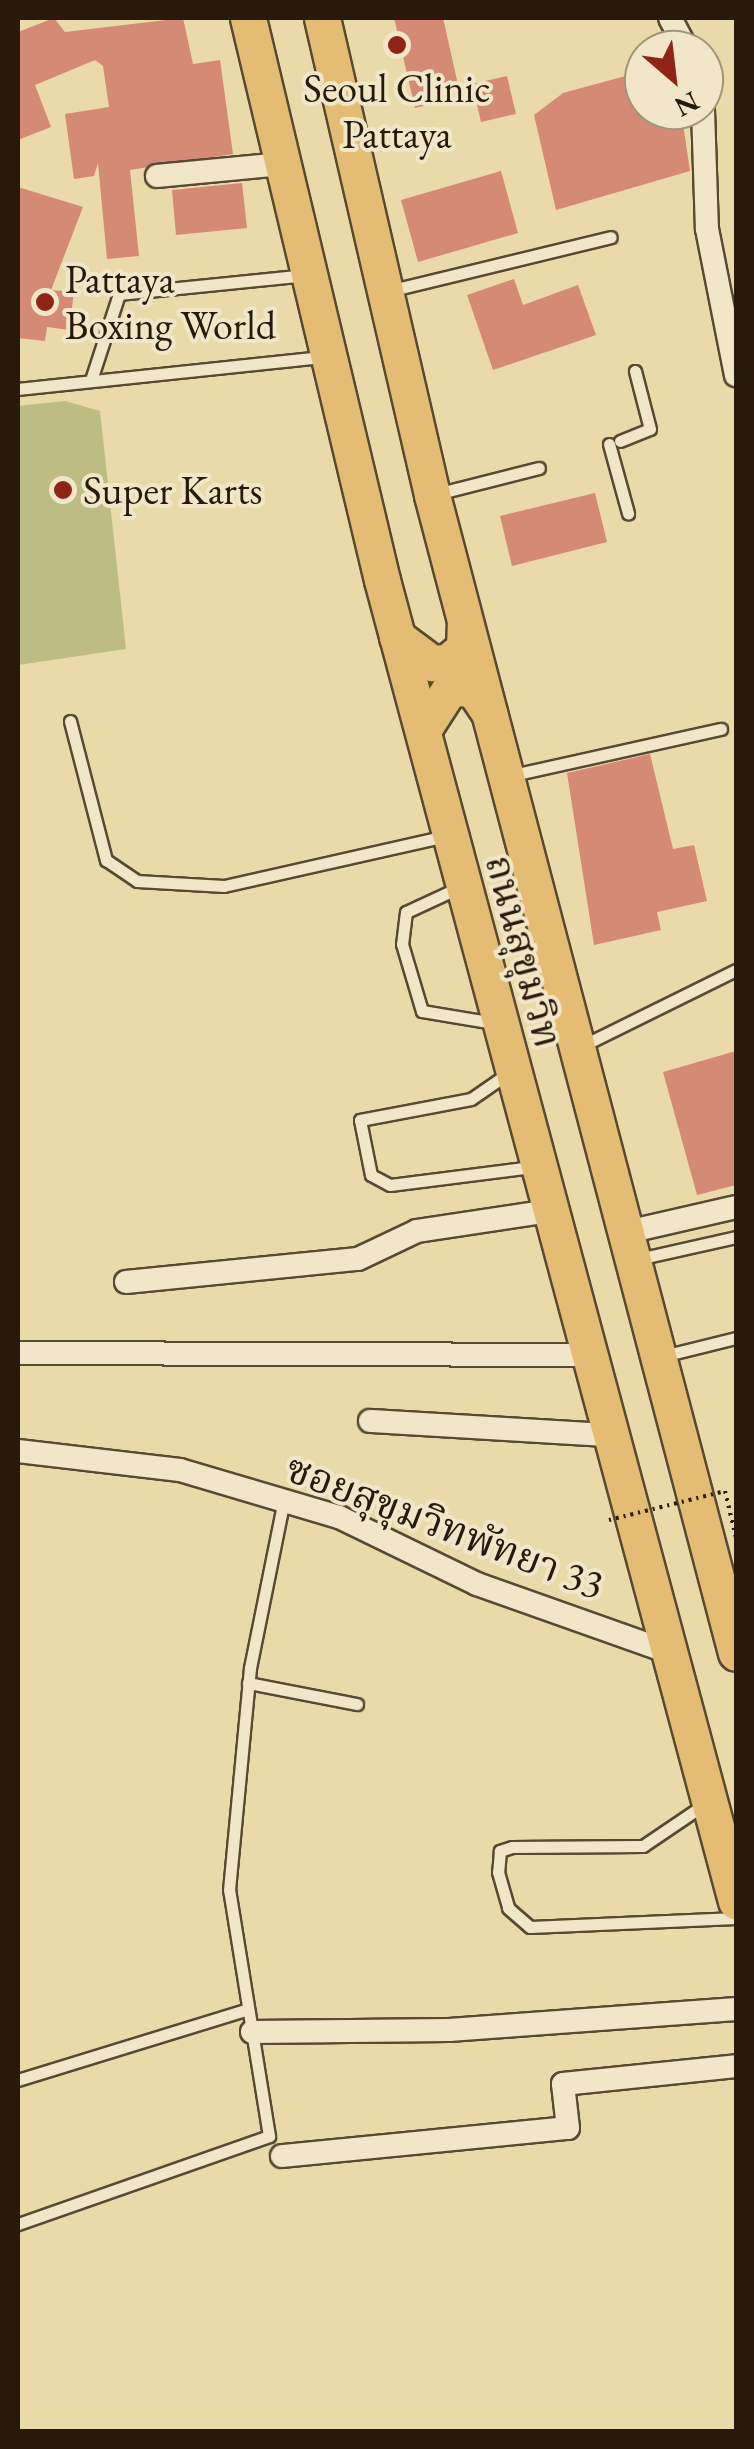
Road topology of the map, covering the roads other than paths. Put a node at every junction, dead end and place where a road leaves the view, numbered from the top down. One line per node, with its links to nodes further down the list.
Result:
1 (248, 18): 4 (highway, ถนนสุขุมวิท)
2 (322, 18): 8 (highway, ถนนสุขุมวิท)
3 (704, 130): 11 (street)
4 (281, 164): 5 (street); 7 (highway, ถนนสุขุมวิท)
5 (156, 176)
6 (611, 237): 8 (lane)
7 (308, 274): 9 (highway, ถนนสุขุมวิท); 12 (lane)
8 (384, 293): 15 (highway, ถนนสุขุมวิท)
9 (327, 357): 12 (lane); 18 (highway, ถนนสุขุมวิท)
10 (635, 371): 16 (lane)
11 (736, 374)
12 (92, 377): 13 (lane)
13 (18, 389)
14 (540, 468): 15 (lane)
15 (432, 496): 17 (highway, ถนนสุขุมวิท)
16 (628, 513)
17 (465, 623): 18 (highway); 19 (highway, ถนนสุขุมวิท)
18 (398, 637): 22 (highway, ถนนสุขุมวิท)
19 (489, 713): 22 (highway); 23 (highway, ถนนสุขุมวิท)
20 (70, 721): 24 (lane)
21 (721, 729): 23 (lane)
22 (422, 730): 24 (highway, ถนนสุขุมวิท)
23 (504, 777): 28 (highway, ถนนสุขุมวิท)
24 (450, 835): 25 (highway, ถนนสุขุมวิท)
25 (462, 886): 27 (highway, ถนนสุขุมวิท); 27 (lane)
26 (736, 970): 28 (lane)
27 (498, 1023): 29 (highway, ถนนสุขุมวิท)
28 (574, 1050): 34 (highway, ถนนสุขุมวิท)
29 (511, 1071): 30 (highway, ถนนสุขุมวิท); 30 (lane)
30 (536, 1167): 32 (highway, ถนนสุขุมวิท)
31 (736, 1207): 34 (street)
32 (549, 1210): 35 (street); 38 (highway, ถนนสุขุมวิท)
33 (736, 1237): 34 (lane)
34 (631, 1246): 39 (highway, ถนนสุขุมวิท)
35 (126, 1282)
36 (736, 1338): 39 (lane)
37 (18, 1353): 38 (street)
38 (587, 1355): 41 (highway, ถนนสุขุมวิท)
39 (661, 1357): 44 (highway, ถนนสุขุมวิท)
40 (370, 1421): 41 (street)
41 (608, 1435): 45 (highway, ถนนสุขุมวิท)
42 (18, 1451): 43 (street, ซอยสุขุมวิทพัทยา 33)
43 (284, 1500): 45 (street, ซอยสุขุมวิทพัทยา 33); 47 (lane)
44 (726, 1566): 46 (highway, ถนนสุขุมวิท)
45 (666, 1651): 49 (highway, ถนนสุขุมวิท)
46 (736, 1653)
47 (248, 1684): 48 (lane); 53 (lane)
48 (357, 1704)
49 (707, 1803): 50 (highway, ถนนสุขุมวิท); 51 (lane)
50 (736, 1901)
51 (736, 1918)
52 (736, 2009): 53 (street)
53 (249, 2021): 55 (lane); 57 (lane)
54 (736, 2066): 56 (street)
55 (18, 2080)
56 (282, 2156)
57 (18, 2224)

